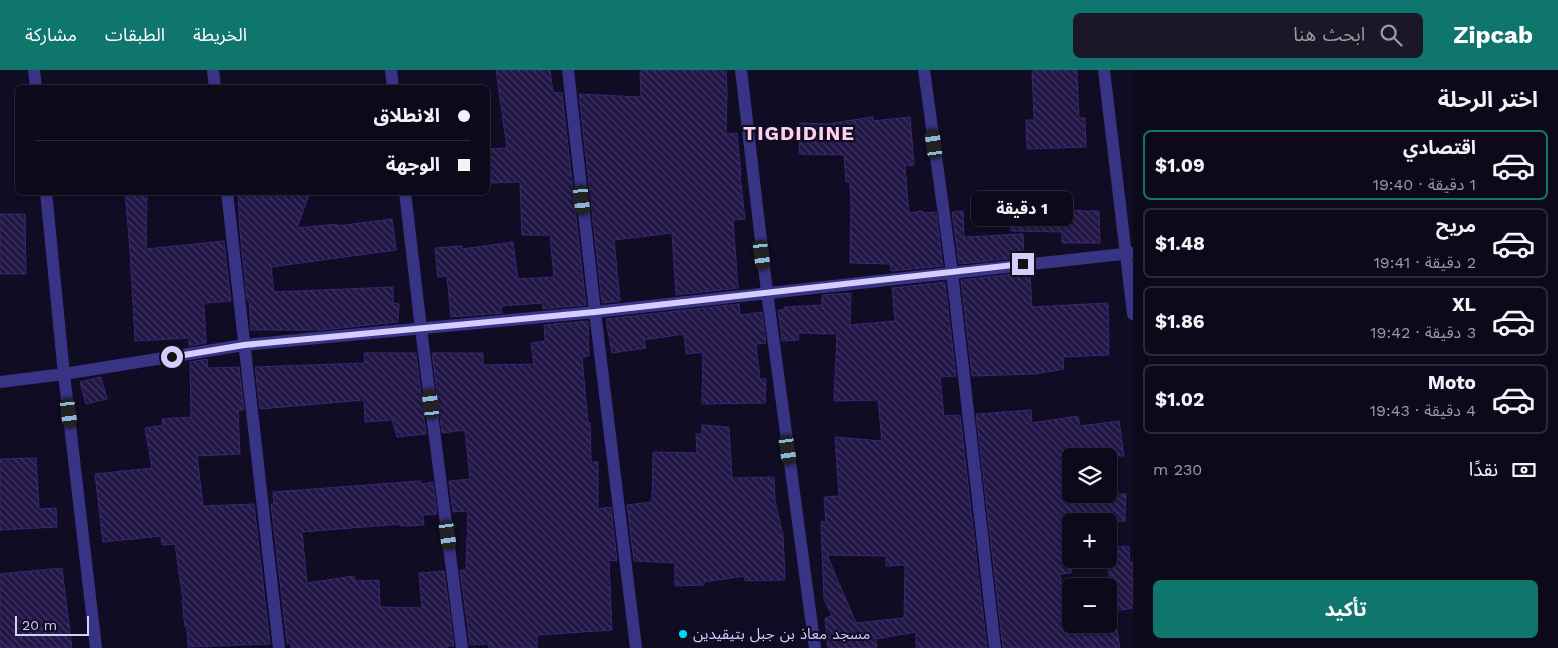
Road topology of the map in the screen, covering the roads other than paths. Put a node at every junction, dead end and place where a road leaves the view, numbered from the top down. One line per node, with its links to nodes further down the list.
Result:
1 (34, 70): 8 (street)
2 (213, 70): 9 (street)
3 (391, 70): 10 (street)
4 (568, 70): 17 (street)
5 (741, 70): 16 (street)
6 (924, 70): 15 (street)
7 (1104, 70): 14 (street)
8 (36, 85)
9 (215, 85)
10 (393, 85)
11 (46, 195): 21 (street)
12 (226, 195): 20 (street)
13 (405, 195): 19 (street)
14 (1130, 253): 15 (street); 18 (street)
15 (952, 272): 16 (street); 28 (street)
16 (767, 292): 17 (street); 27 (street)
17 (595, 312): 19 (street); 26 (street)
18 (1133, 314)
19 (421, 329): 20 (street); 25 (street)
20 (244, 345): 21 (street); 24 (street)
21 (64, 374): 22 (street); 23 (street)
22 (0, 382)
23 (96, 648)
24 (279, 648)
25 (462, 648)
26 (636, 648)
27 (815, 648)
28 (995, 648)

